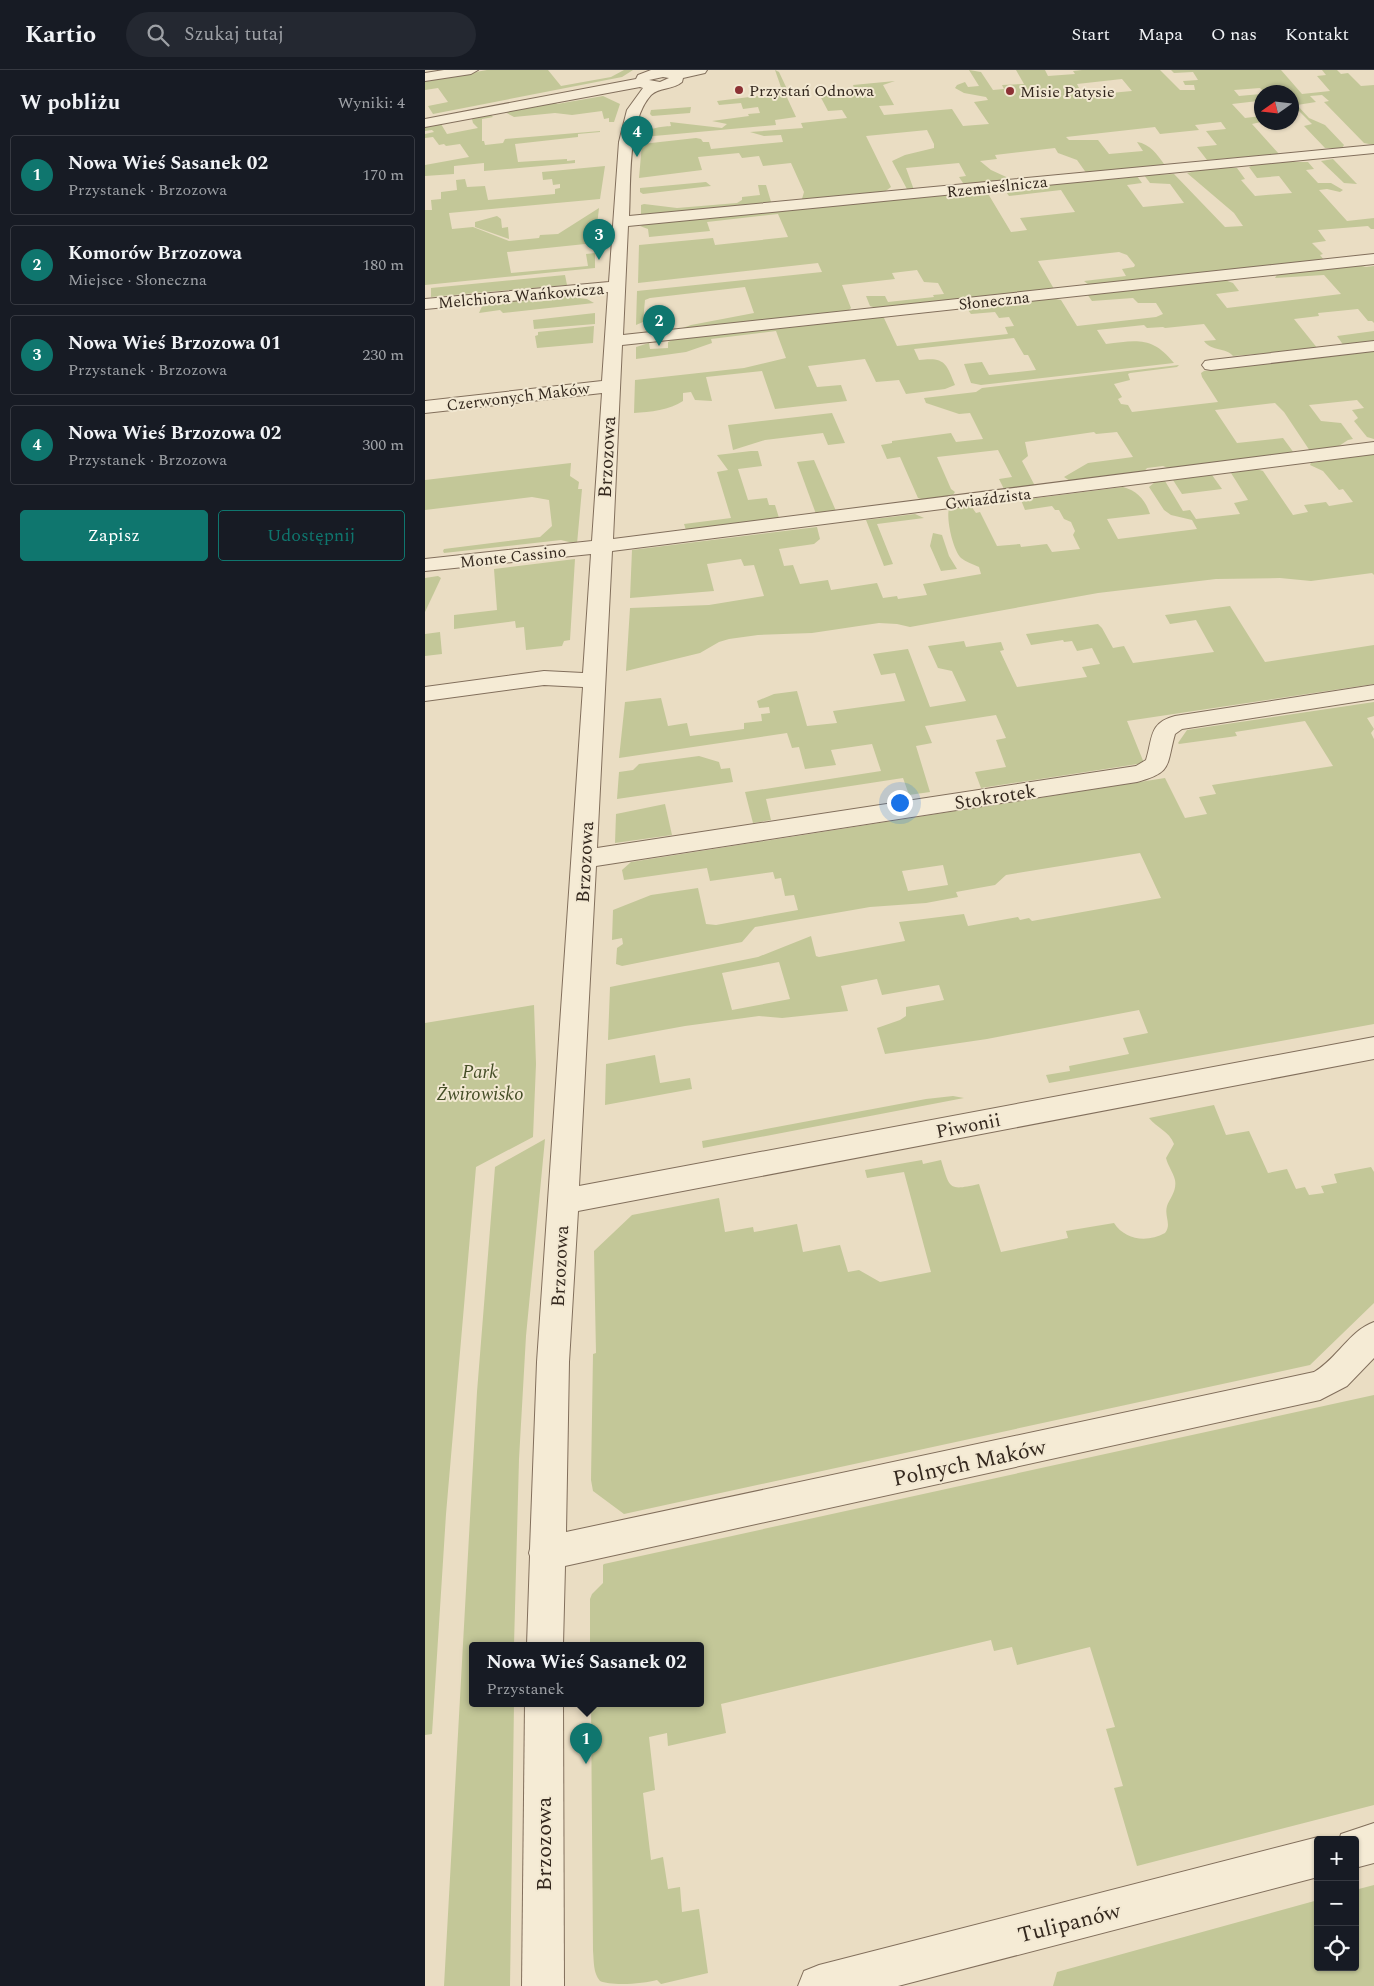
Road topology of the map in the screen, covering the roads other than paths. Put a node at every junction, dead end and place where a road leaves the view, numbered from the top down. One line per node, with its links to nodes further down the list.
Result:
1 (471, 70): 3 (street)
2 (700, 70): 4 (street)
3 (425, 77)
4 (651, 78): 5 (street); 7 (street, Brzozowa)
5 (425, 123)
6 (1374, 149): 7 (street, Rzemieślnicza)
7 (620, 222): 9 (street, Brzozowa)
8 (1374, 259): 11 (street, Słoneczna)
9 (616, 286): 10 (street, Melchiora Wańkowicza); 11 (street, Brzozowa)
10 (425, 304)
11 (613, 341): 14 (street, Brzozowa)
12 (1374, 346): 13 (street)
13 (1211, 365)
14 (611, 386): 15 (street, Czerwonych Maków); 17 (street, Brzozowa)
15 (425, 407)
16 (1374, 448): 17 (street, Gwiaździsta)
17 (601, 546): 18 (street, Monte Cassino); 19 (street, Brzozowa)
18 (425, 565)
19 (593, 681): 21 (street); 22 (street, Brzozowa)
20 (1374, 692): 22 (street, Stokrotek)
21 (425, 694)
22 (584, 859): 24 (street, Brzozowa)
23 (1374, 1048): 24 (street, Piwonii)
24 (562, 1202): 26 (street, Brzozowa)
25 (1374, 1336): 26 (street, Polnych Maków)
26 (546, 1553): 27 (street, Brzozowa)
27 (545, 1642)
28 (544, 1707): 32 (street, Brzozowa)
29 (1374, 1843): 30 (street)
30 (1359, 1847)
31 (1314, 1858): 33 (street, Tulipanów)
32 (543, 1986)
33 (819, 1986)

